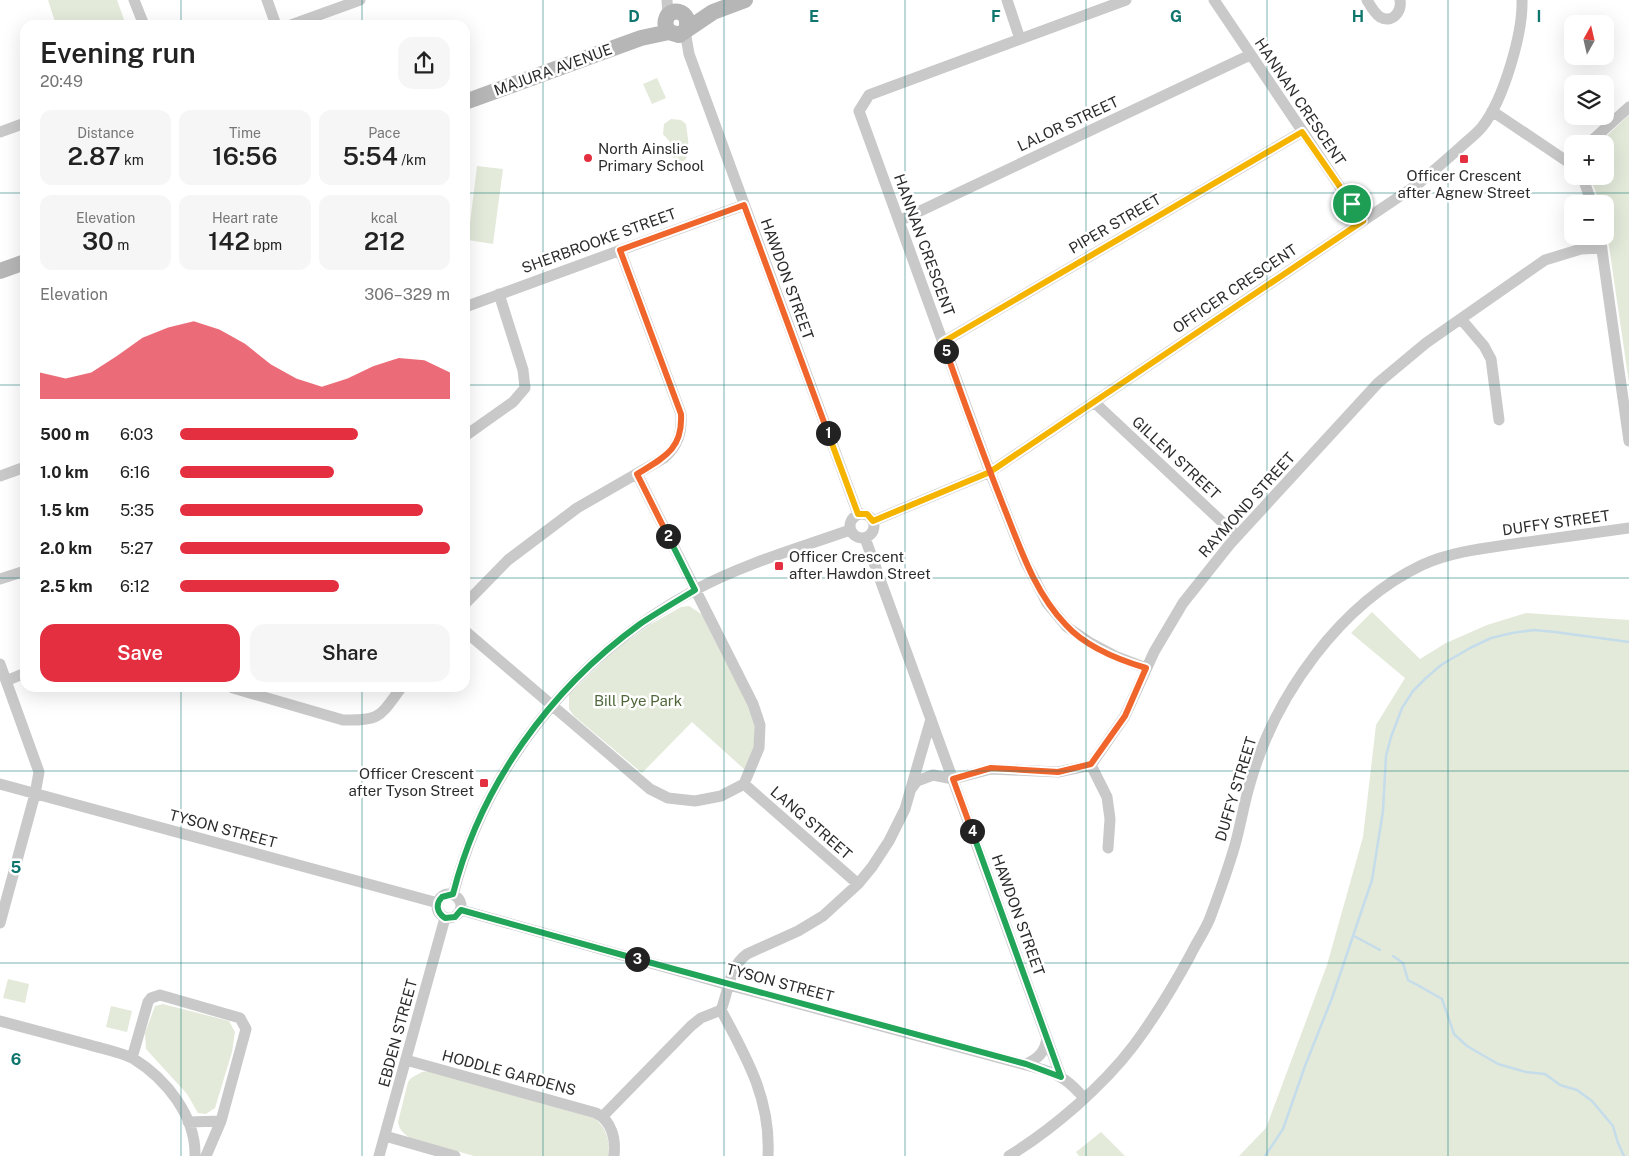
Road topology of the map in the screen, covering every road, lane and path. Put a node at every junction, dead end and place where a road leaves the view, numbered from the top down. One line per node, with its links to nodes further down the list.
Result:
1 (134, 0): 12 (street)
2 (267, 0): 13 (street)
3 (360, 0): 14 (street)
4 (745, 0): 11 (main road, MAJURA AVENUE)
5 (1006, 0): 15 (street)
6 (1126, 0): 15 (street, HANNAN CRESCENT)
7 (1214, 0): 16 (street, HANNAN CRESCENT)
8 (1367, 0): 9 (street)
9 (1400, 0)
10 (1522, 0): 19 (street, OFFICER CRESCENT)
11 (675, 18): 17 (main road, MAJURA AVENUE); 25 (street, HAWDON STREET)
12 (142, 20)
13 (274, 20)
14 (305, 20)
15 (1020, 39): 26 (street, HANNAN CRESCENT)
16 (1250, 55): 22 (street, HANNAN CRESCENT); 26 (street, LALOR STREET)
17 (470, 100)
18 (1629, 107): 23 (street)
19 (1492, 112): 24 (street); 27 (street, OFFICER CRESCENT)
20 (20, 125): 21 (street)
21 (0, 132)
22 (1302, 132): 27 (street, HANNAN CRESCENT); 36 (street, PIPER STREET)
23 (1598, 135)
24 (1564, 158)
25 (744, 205): 30 (street, SHERBROOKE STREET); 46 (street, HAWDON STREET)
26 (899, 221): 36 (street, HANNAN CRESCENT)
27 (1363, 221): 38 (street, OFFICER CRESCENT)
28 (1592, 245): 35 (street, RAYMOND STREET)
29 (1601, 245): 37 (street)
30 (620, 250): 33 (street, SHERBROOKE STREET); 44 (street)
31 (20, 264): 32 (main road)
32 (0, 271)
33 (499, 294): 34 (street, SHERBROOKE STREET); 40 (street)
34 (470, 304)
35 (1461, 319): 39 (street); 50 (street, RAYMOND STREET)
36 (943, 342): 43 (street, HANNAN CRESCENT)
37 (1625, 397): 41 (street)
38 (1094, 402): 43 (street, OFFICER CRESCENT); 50 (street, GILLEN STREET)
39 (1499, 420)
40 (470, 432)
41 (1629, 440)
42 (20, 469): 45 (street)
43 (990, 472): 47 (street, OFFICER CRESCENT); 58 (street, HANNAN CRESCENT)
44 (637, 474): 54 (street); 55 (street)
45 (0, 476)
46 (858, 514): 47 (street); 49 (street)
47 (873, 521): 51 (street)
48 (1629, 528): 86 (street, DUFFY STREET)
49 (850, 530): 51 (street); 54 (street)
50 (1237, 536): 58 (street, RAYMOND STREET)
51 (865, 538): 64 (street, HAWDON STREET)
52 (20, 573): 53 (street)
53 (0, 579)
54 (695, 590): 63 (street); 68 (street)
55 (470, 599)
56 (470, 634): 63 (street)
57 (0, 664): 60 (street)
58 (1146, 668): 65 (street, RAYMOND STREET)
59 (20, 675): 60 (street)
60 (6, 681): 70 (street)
61 (248, 692): 62 (street)
62 (398, 692)
63 (549, 702): 68 (street); 73 (street)
64 (931, 719): 66 (street, HAWDON STREET); 69 (street)
65 (1091, 764): 66 (street); 71 (street)
66 (953, 779): 69 (street); 81 (street, HAWDON STREET)
67 (0, 784): 70 (street, TYSON STREET)
68 (744, 784): 72 (street, LANG STREET)
69 (911, 789): 72 (street)
70 (35, 794): 74 (street, TYSON STREET); 77 (street)
71 (1108, 848)
72 (858, 884): 78 (street)
73 (453, 894): 74 (street); 75 (street)
74 (438, 903): 76 (street)
75 (461, 910): 76 (street); 78 (street, TYSON STREET)
76 (445, 918): 83 (street, EBDEN STREET)
77 (0, 923)
78 (729, 985): 79 (street); 84 (street, TYSON STREET)
79 (721, 1010): 87 (street); 96 (street)
80 (0, 1021): 82 (street)
81 (1047, 1038): 84 (street); 85 (street, HAWDON STREET)
82 (132, 1058): 88 (street); 89 (street)
83 (406, 1060): 87 (street, HODDLE GARDENS); 90 (street, EBDEN STREET)
84 (1026, 1064): 85 (street, TYSON STREET)
85 (1061, 1077): 86 (street, TYSON STREET)
86 (1084, 1098): 97 (street, DUFFY STREET)
87 (604, 1116): 95 (street)
88 (221, 1121): 89 (street); 92 (street)
89 (188, 1122): 91 (street)
90 (385, 1136): 93 (street, EBDEN STREET); 94 (street)
91 (195, 1156)
92 (206, 1156)
93 (379, 1156)
94 (455, 1156)
95 (614, 1156)
96 (768, 1156)
97 (1009, 1156)

